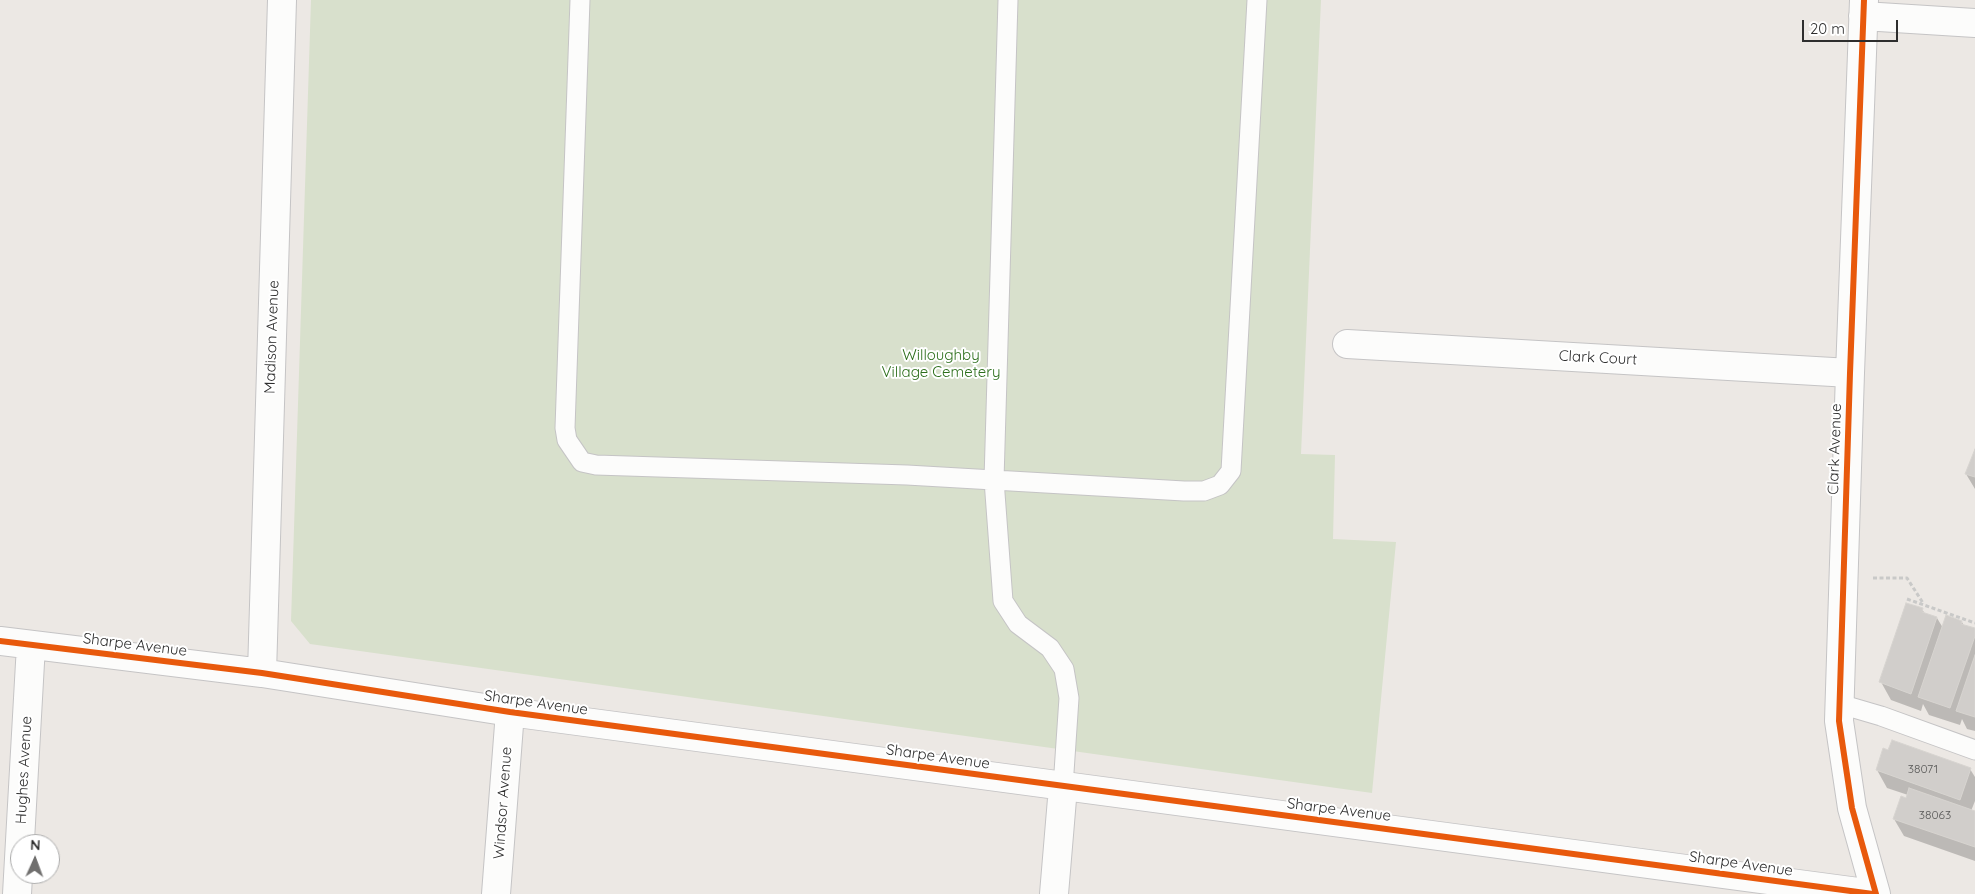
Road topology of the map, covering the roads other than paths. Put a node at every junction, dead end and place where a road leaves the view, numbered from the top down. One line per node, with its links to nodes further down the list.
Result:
1 (282, 0): 12 (street, Madison Avenue)
2 (580, 0): 9 (lane)
3 (1008, 0): 9 (lane)
4 (1257, 0): 9 (lane)
5 (1864, 8): 6 (street); 8 (street, Clark Avenue)
6 (1975, 22)
7 (1347, 344): 8 (street, Clark Court)
8 (1850, 373): 13 (street, Clark Avenue)
9 (994, 480): 16 (lane)
10 (0, 641): 11 (street, Sharpe Avenue)
11 (31, 645): 12 (street, Sharpe Avenue); 18 (street, Hughes Avenue)
12 (262, 673): 14 (street, Sharpe Avenue)
13 (1840, 704): 15 (lane); 21 (street, Clark Avenue)
14 (510, 712): 16 (street, Sharpe Avenue); 19 (street, Windsor Avenue)
15 (1975, 750)
16 (1063, 787): 17 (street, Sharpe Avenue); 20 (street)
17 (1818, 891): 21 (street, Sharpe Avenue)
18 (17, 894)
19 (496, 894)
20 (1054, 894)
21 (1874, 894)

